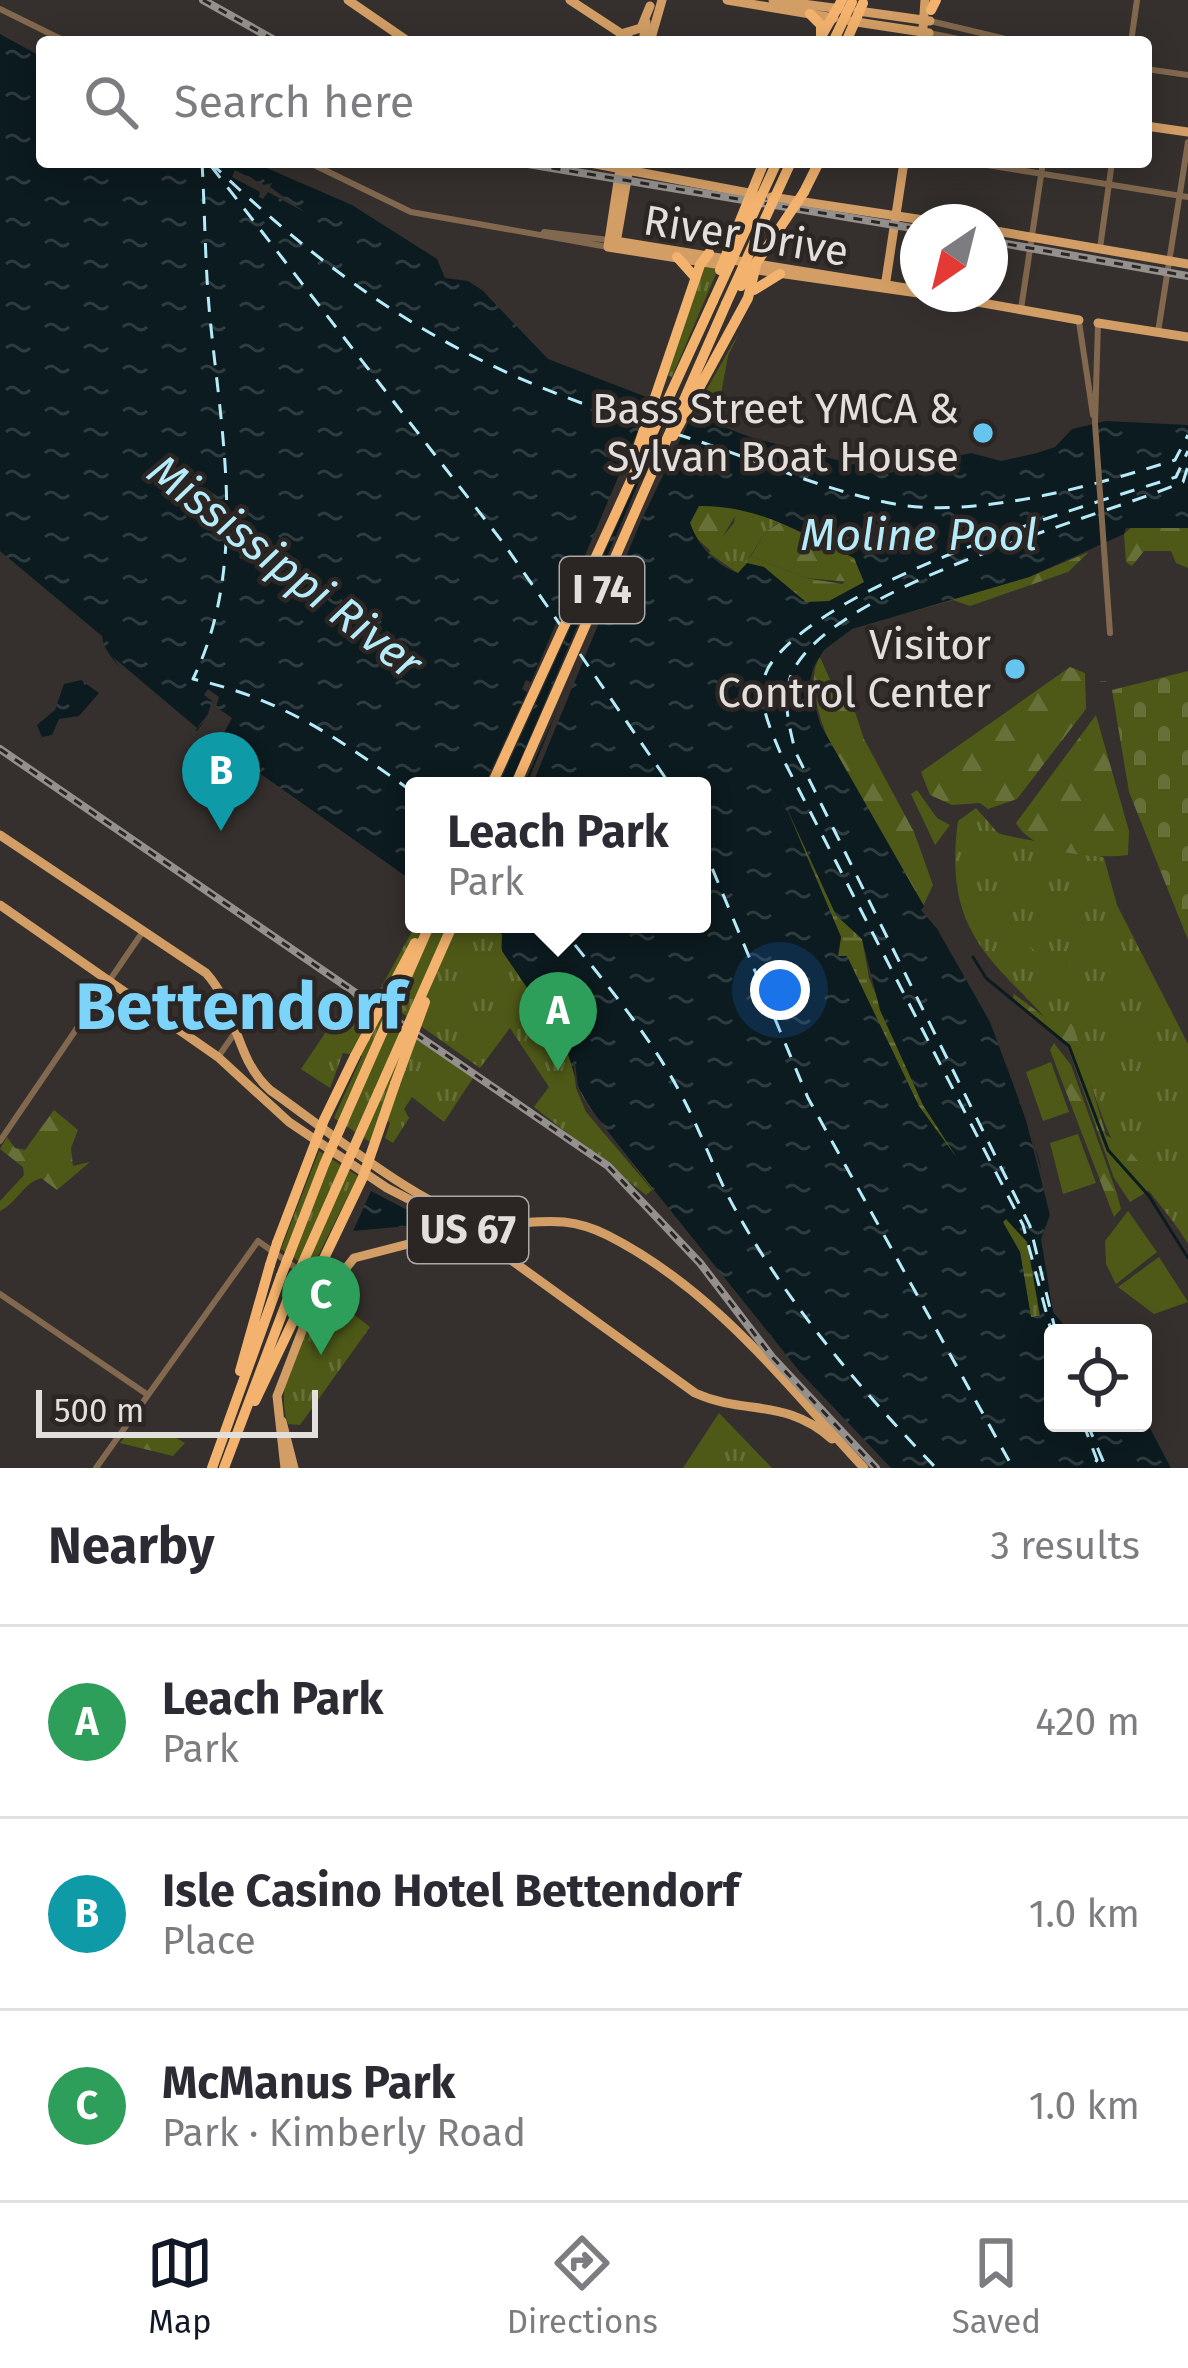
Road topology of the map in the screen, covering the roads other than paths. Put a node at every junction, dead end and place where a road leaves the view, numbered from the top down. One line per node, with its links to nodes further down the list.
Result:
1 (348, 0): 15 (main road)
2 (570, 0): 12 (main road)
3 (727, 0): 10 (main road)
4 (773, 0): 9 (main road)
5 (1137, 0): 24 (street)
6 (858, 1): 20 (highway, bridge); 21 (highway, bridge)
7 (655, 2): 12 (main road); 17 (main road)
8 (0, 9): 14 (street)
9 (837, 9): 10 (main road); 11 (main road); 13 (main road)
10 (810, 14): 18 (highway)
11 (850, 21): 13 (main road); 19 (highway)
12 (603, 22): 16 (main road)
13 (927, 22): 22 (street); 23 (street)
14 (55, 36)
15 (401, 36)
16 (630, 36)
17 (644, 36)
18 (822, 36)
19 (826, 36)
20 (827, 36)
21 (848, 36)
22 (959, 36)
23 (991, 36)
24 (1132, 36)
25 (1152, 70): 26 (street)
26 (1188, 75)
27 (1152, 127): 28 (main road)
28 (1188, 133)
29 (1188, 142): 44 (street)
30 (321, 168): 51 (street, River Drive)
31 (625, 168): 46 (main road)
32 (625, 168): 51 (main road)
33 (636, 168): 47 (main road)
34 (762, 168): 64 (highway, bridge)
35 (775, 168): 64 (highway, bridge)
36 (788, 168): 64 (highway, bridge)
37 (816, 168): 64 (highway, bridge)
38 (903, 168): 47 (main road)
39 (999, 168): 42 (street)
40 (1042, 168): 42 (street)
41 (1111, 168): 43 (street)
42 (1041, 176): 43 (street); 50 (street)
43 (1109, 185): 44 (street); 52 (street)
44 (1177, 195): 45 (street); 55 (street)
45 (1188, 197)
46 (622, 213): 51 (main road); 53 (main road)
47 (896, 215): 48 (main road); 60 (main road)
48 (900, 216)
49 (1008, 233): 50 (main road)
50 (1032, 237): 52 (main road); 66 (street)
51 (612, 244): 53 (main road, River Drive)
52 (1100, 248): 55 (main road)
53 (674, 252): 54 (main road, River Drive); 59 (highway)
54 (705, 257): 57 (main road, River Drive); 59 (highway)
55 (1168, 260): 56 (main road); 70 (street)
56 (1188, 264)
57 (757, 266): 58 (main road, River Drive); 60 (main road, River Drive); 63 (highway)
58 (780, 274): 60 (main road, River Drive); 63 (highway)
59 (694, 281): 72 (highway)
60 (885, 289): 61 (main road, River Drive); 62 (main road, River Drive)
61 (900, 289)
62 (900, 291)
63 (748, 298): 72 (highway)
64 (719, 302): 69 (highway); 69 (highway)
65 (1008, 307): 66 (main road, River Drive)
66 (1021, 309): 67 (main road, River Drive)
67 (1079, 320): 73 (street)
68 (1098, 323): 70 (main road); 73 (street)
69 (706, 329): 72 (highway, I 74)
70 (1158, 332): 71 (main road)
71 (1188, 337)
72 (679, 389): 75 (highway, I 74); 76 (highway, I 74)
73 (1094, 418): 74 (street)
74 (1110, 633)
75 (495, 777)
76 (519, 777)
77 (0, 836): 79 (main road, US 67)
78 (0, 904): 84 (main road, US 67)
79 (144, 931): 84 (street); 86 (main road, US 67)
80 (423, 933): 88 (highway, bridge)
81 (424, 933): 100 (highway, bridge)
82 (450, 933): 101 (highway, bridge)
83 (451, 933): 91 (highway, bridge)
84 (109, 981): 87 (main road, US 67); 89 (street)
85 (255, 1004): 86 (street)
86 (236, 1032): 87 (street); 88 (main road, US 67)
87 (218, 1057): 90 (main road, US 67)
88 (322, 1125): 90 (highway); 91 (main road, US 67)
89 (0, 1141)
90 (317, 1142): 92 (main road, US 67); 100 (highway, bridge)
91 (370, 1158): 92 (highway); 93 (main road, US 67)
92 (365, 1173): 93 (main road, US 67); 101 (highway, bridge)
93 (452, 1215): 94 (main road); 96 (main road, US 67); 99 (main road, US 67)
94 (327, 1290): 97 (main road); 98 (street)
95 (0, 1294): 98 (street)
96 (779, 1376): 99 (main road); 102 (main road, US 67)
97 (280, 1384): 106 (main road); 107 (main road)
98 (148, 1395): 103 (street)
99 (764, 1405): 102 (main road, US 67)
100 (231, 1415): 104 (highway)
101 (233, 1441): 105 (highway)
102 (854, 1458): 108 (main road, US 67)
103 (96, 1468)
104 (212, 1468)
105 (224, 1468)
106 (285, 1468)
107 (295, 1468)
108 (864, 1468)

